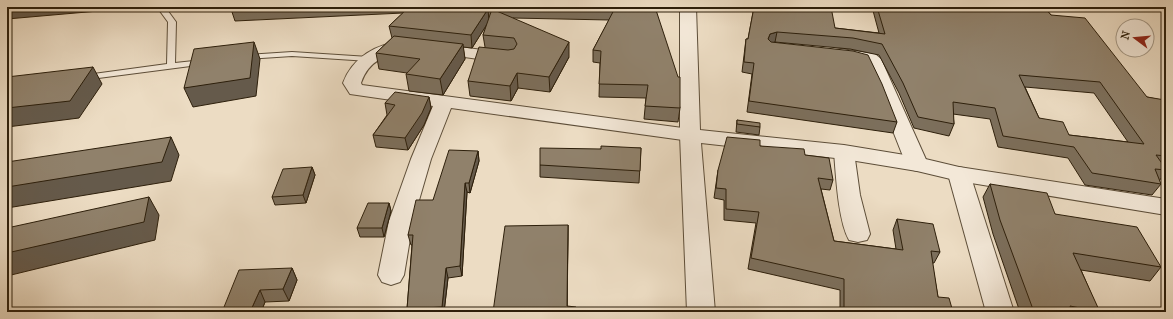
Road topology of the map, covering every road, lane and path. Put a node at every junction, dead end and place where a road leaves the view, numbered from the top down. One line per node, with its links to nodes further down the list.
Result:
1 (161, 7): 8 (lane)
2 (688, 7): 11 (street)
3 (828, 53): 13 (street)
4 (240, 57): 6 (lane)
5 (509, 58): 6 (street)
6 (369, 59): 10 (street)
7 (210, 61): 8 (lane)
8 (171, 66): 9 (lane)
9 (77, 79)
10 (444, 103): 11 (street); 17 (street)
11 (690, 135): 12 (street); 18 (street)
12 (844, 152): 13 (street); 16 (street)
13 (917, 164): 14 (street)
14 (959, 174): 15 (street); 19 (street)
15 (1166, 207)
16 (858, 234)
17 (391, 275)
18 (701, 312)
19 (1000, 312)

